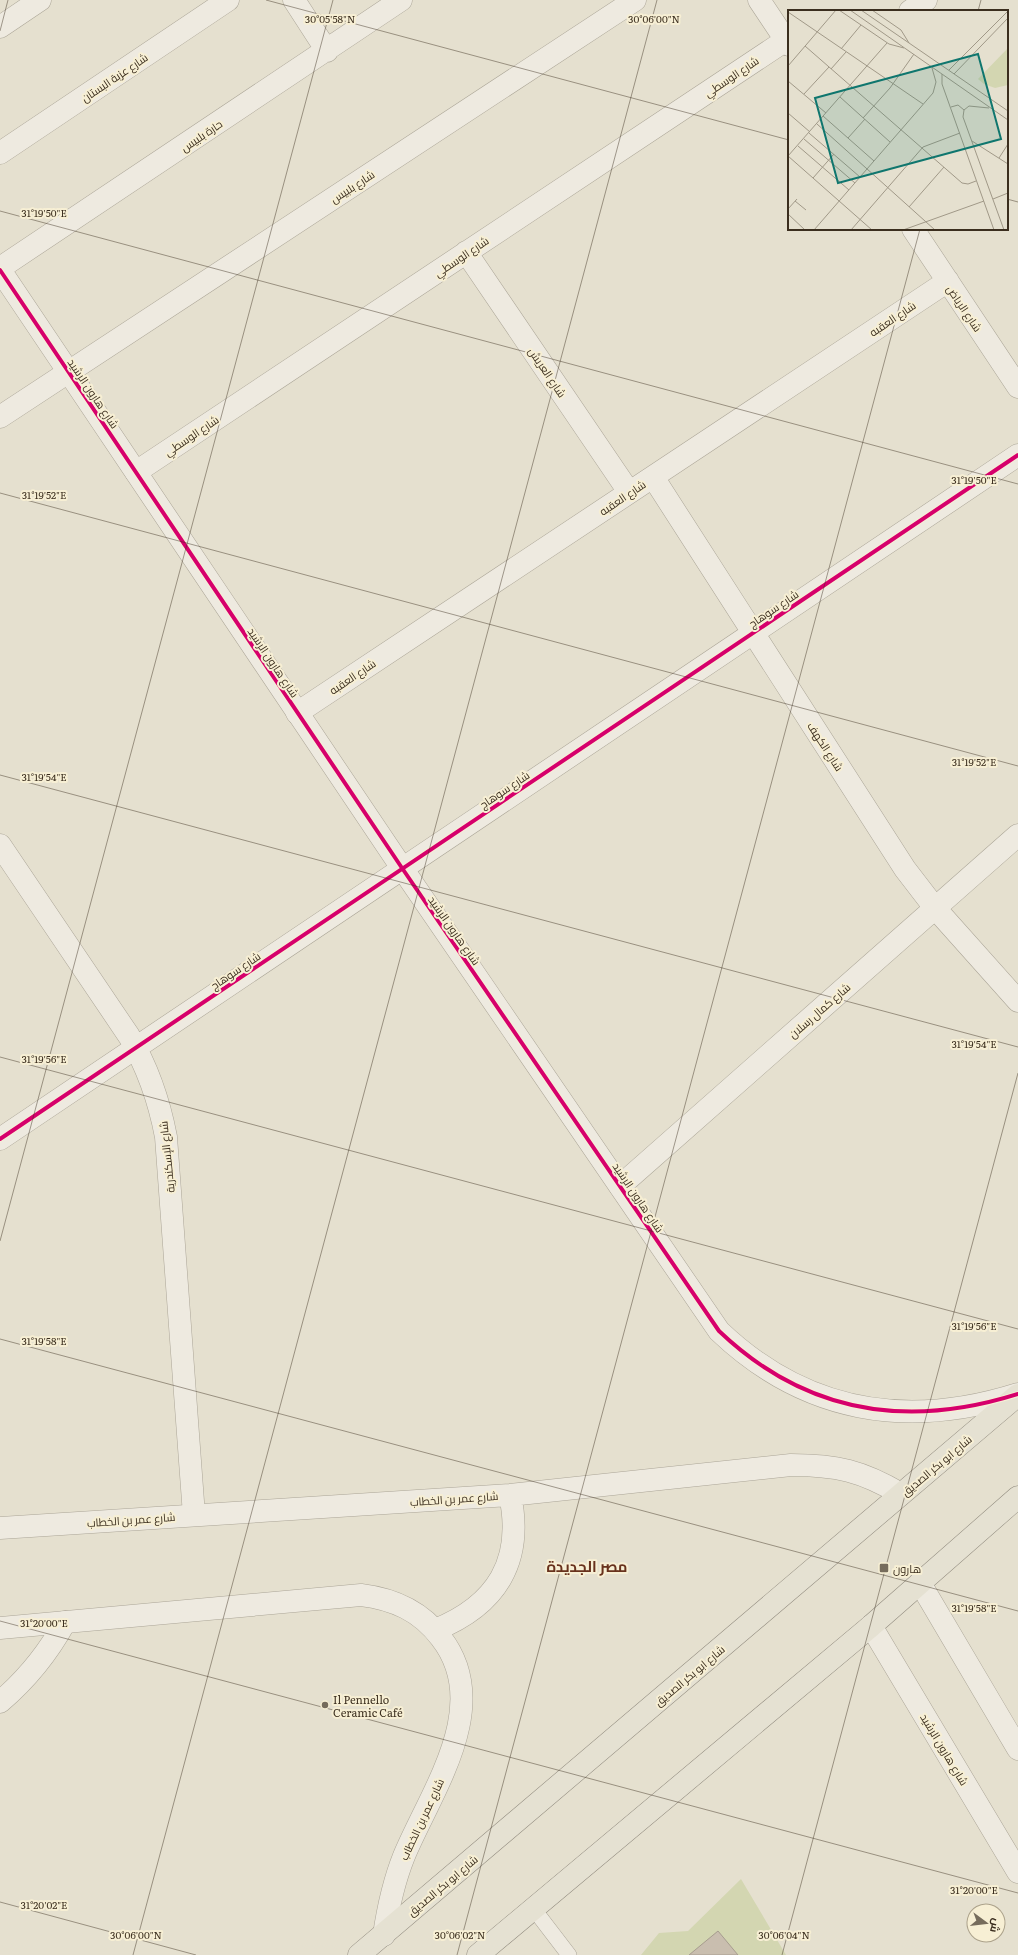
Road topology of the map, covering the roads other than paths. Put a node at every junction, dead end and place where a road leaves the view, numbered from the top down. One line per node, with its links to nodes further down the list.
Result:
1 (40, 0): 9 (street)
2 (228, 0): 12 (street, شارع عزبة البستان)
3 (294, 0): 11 (street)
4 (401, 0): 11 (street, حارة بلبيس)
5 (635, 0): 17 (street, شارع بلبيس)
6 (759, 0): 10 (street)
7 (926, 0): 8 (street)
8 (911, 10)
9 (0, 27)
10 (787, 42): 14 (street, شارع الوسطي)
11 (327, 51): 15 (street, حارة بلبيس)
12 (0, 153)
13 (914, 230): 16 (street, شارع الرياض)
14 (466, 252): 21 (street, شارع الوسطي); 23 (street, شارع العريش)
15 (0, 269): 17 (street, شارع هارون الرشيد)
16 (948, 281): 18 (street, شارع الرياض); 22 (street, شارع العقبه)
17 (69, 373): 19 (street, شارع بلبيس); 21 (street, شارع هارون الرشيد)
18 (1018, 387)
19 (0, 416)
20 (1018, 455): 24 (street, شارع سوهاج)
21 (136, 472): 25 (street, شارع هارون الرشيد)
22 (653, 477): 23 (street, شارع العقبه); 24 (street, شارع الكهف)
23 (630, 492): 25 (street, شارع العقبه)
24 (753, 632): 28 (street, شارع سوهاج); 29 (street, شارع الكهف)
25 (297, 713): 28 (street, شارع هارون الرشيد)
26 (1018, 835): 29 (street, شارع كمال رسلان)
27 (0, 845): 31 (street, شارع الإسكندرية)
28 (402, 868): 31 (street, شارع سوهاج); 33 (street, شارع هارون الرشيد)
29 (935, 908): 30 (street, شارع الكهف); 33 (street, شارع كمال رسلان)
30 (1018, 1002)
31 (136, 1047): 32 (street, شارع سوهاج); 38 (street, شارع الإسكندرية)
32 (0, 1139)
33 (620, 1186): 34 (street, شارع هارون الرشيد)
34 (1018, 1395): 35 (main road, شارع ابو بكر الصديق)
35 (901, 1494): 36 (street, شارع عمر بن الخطاب); 49 (main road, شارع ابو بكر الصديق)
36 (510, 1495): 38 (street, شارع عمر بن الخطاب); 44 (street)
37 (1018, 1497): 40 (main road)
38 (194, 1515): 39 (street, شارع عمر بن الخطاب)
39 (0, 1528)
40 (920, 1583): 42 (main road); 46 (street)
41 (65, 1622): 43 (street, شارع عمر بن الخطاب); 44 (street, شارع عمر بن الخطاب); 45 (street)
42 (871, 1626): 47 (street, شارع هارون الرشيد); 48 (main road)
43 (0, 1628)
44 (435, 1630): 49 (street, شارع عمر بن الخطاب)
45 (0, 1702)
46 (1018, 1749)
47 (1018, 1872)
48 (533, 1908): 51 (main road); 52 (lane)
49 (384, 1935): 50 (main road, شارع ابو بكر الصديق)
50 (359, 1955)
51 (478, 1955)
52 (569, 1955)

